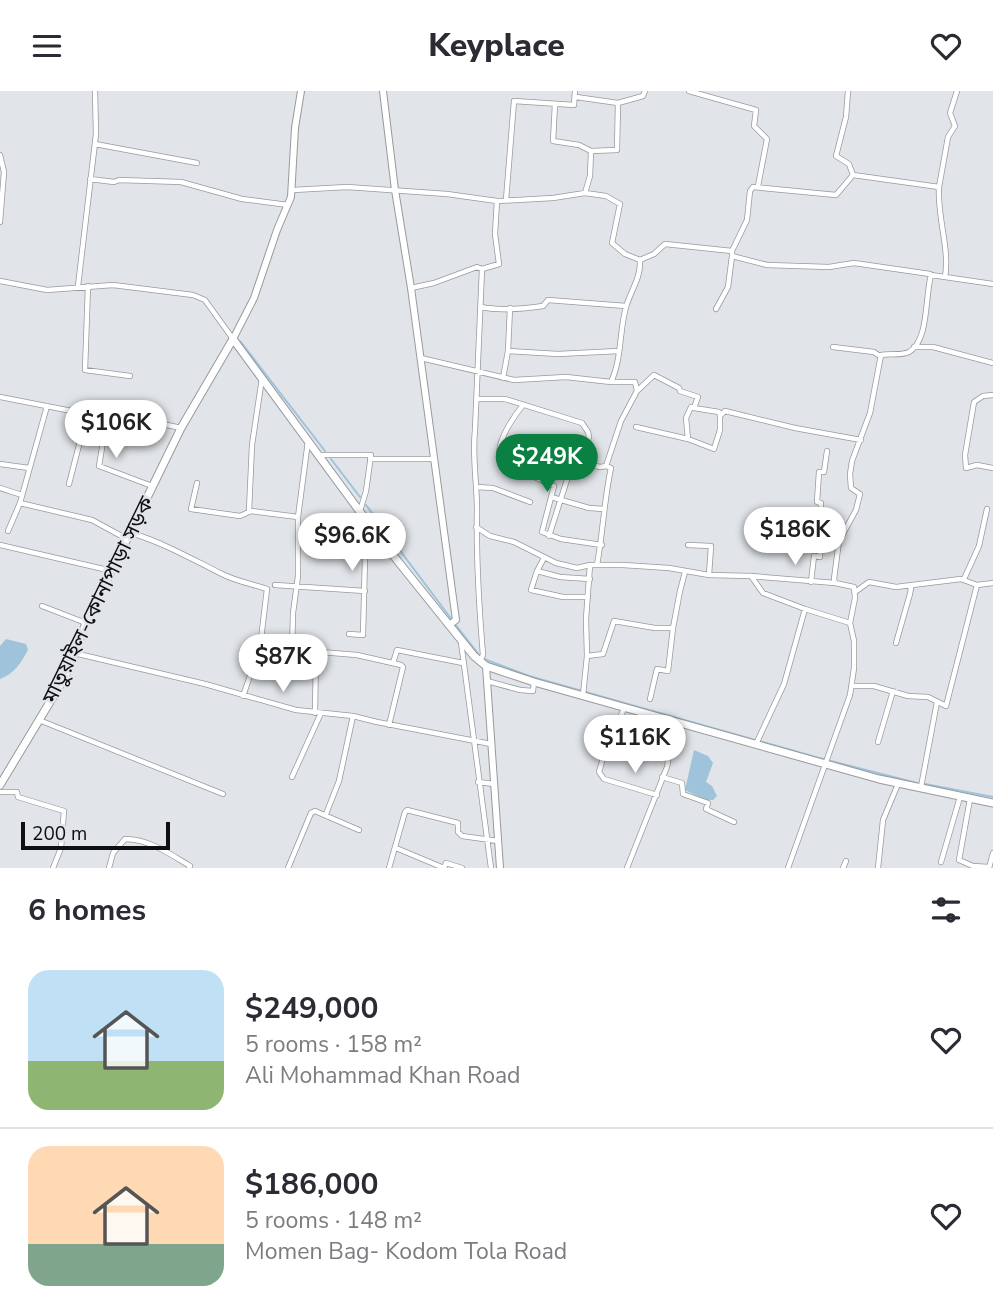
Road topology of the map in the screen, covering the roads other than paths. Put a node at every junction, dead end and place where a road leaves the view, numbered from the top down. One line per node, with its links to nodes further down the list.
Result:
1 (95, 91): 11 (street)
2 (301, 91): 19 (street)
3 (383, 91): 20 (street)
4 (645, 91): 9 (street)
5 (689, 91): 17 (street)
6 (848, 91): 15 (street)
7 (957, 91): 18 (street)
8 (576, 94): 9 (street); 10 (street)
9 (618, 103): 12 (street)
10 (555, 104): 12 (street); 22 (street)
11 (94, 144): 14 (street); 16 (street)
12 (591, 151): 21 (street)
13 (0, 155): 25 (street)
14 (197, 163)
15 (853, 175): 17 (street); 18 (street)
16 (90, 179): 24 (street); 33 (street)
17 (758, 187): 26 (street)
18 (939, 187): 30 (street)
19 (293, 190): 20 (street); 24 (street)
20 (395, 190): 23 (street); 35 (street)
21 (585, 193): 22 (street); 27 (street)
22 (506, 200): 23 (street)
23 (497, 201): 28 (street)
24 (288, 205): 40 (street)
25 (0, 222)
26 (732, 253): 27 (street); 29 (street); 39 (street)
27 (640, 260): 36 (street)
28 (482, 269): 35 (street); 37 (street)
29 (931, 275): 30 (street); 42 (street)
30 (946, 277): 32 (street)
31 (0, 281): 33 (street)
32 (993, 284)
33 (78, 286): 34 (street)
34 (88, 286): 40 (street); 49 (street)
35 (411, 288): 46 (street)
36 (626, 306): 38 (street); 44 (street)
37 (481, 307): 38 (street); 48 (street)
38 (510, 308): 43 (street)
39 (716, 309)
40 (233, 339): 50 (main road); 64 (main road, মাতুয়াইল-কোনাপাড়া সড়ক)
41 (833, 347): 45 (street)
42 (913, 347): 45 (street); 47 (street)
43 (508, 351): 44 (street); 51 (street)
44 (619, 351): 52 (street)
45 (881, 357): 67 (street)
46 (421, 358): 48 (street); 71 (street)
47 (993, 363)
48 (476, 371): 51 (street); 56 (street)
49 (130, 376)
50 (262, 377): 66 (main road); 89 (street)
51 (503, 378): 52 (street)
52 (611, 382): 53 (street)
53 (637, 391): 59 (street); 74 (street)
54 (993, 395): 76 (street)
55 (0, 397): 58 (street)
56 (477, 399): 57 (street); 80 (street)
57 (523, 405): 72 (street); 83 (street)
58 (47, 406): 60 (street); 75 (street)
59 (694, 408): 61 (street); 65 (street)
60 (87, 414): 62 (street); 78 (street)
61 (720, 416): 65 (street); 67 (street)
62 (107, 418): 64 (street); 79 (street)
63 (636, 427): 65 (street)
64 (181, 428): 79 (main road, মাতুয়াইল-কোনাপাড়া সড়ক)
65 (688, 439)
66 (308, 440): 69 (main road); 91 (street)
67 (861, 440): 111 (street)
68 (827, 451): 110 (street)
69 (318, 455): 70 (street); 90 (main road)
70 (370, 459): 71 (street); 90 (street)
71 (435, 459): 123 (street)
72 (578, 462): 74 (street); 84 (street)
73 (0, 464): 75 (street)
74 (606, 466): 87 (street)
75 (29, 468): 82 (street)
76 (993, 468)
77 (197, 483): 89 (street)
78 (69, 484)
79 (153, 486): 96 (main road, মাতুয়াইল-কোনাপাড়া সড়ক)
80 (476, 487): 85 (street); 92 (street)
81 (0, 488): 82 (street)
82 (22, 495): 86 (street)
83 (551, 497): 84 (street); 95 (street)
84 (559, 501): 87 (street); 95 (street)
85 (530, 502)
86 (20, 503): 94 (street); 96 (street)
87 (604, 509): 98 (street)
88 (987, 509): 109 (street)
89 (249, 511): 91 (street)
90 (360, 511): 93 (main road)
91 (298, 517): 116 (street)
92 (475, 526): 100 (street); 134 (street)
93 (372, 527): 117 (street); 123 (main road)
94 (8, 531)
95 (549, 536): 98 (street)
96 (129, 537): 103 (main road, মাতুয়াইল-কোনাপাড়া সড়ক); 129 (street)
97 (0, 545): 103 (street)
98 (601, 545): 102 (street)
99 (688, 545): 106 (street)
100 (544, 558): 101 (street); 104 (street)
101 (590, 565): 102 (street); 108 (street)
102 (597, 565): 105 (street)
103 (112, 571): 122 (main road, মাতুয়াইল-কোনাপাড়া সড়ক)
104 (537, 571): 108 (street); 119 (street)
105 (685, 572): 106 (street); 125 (street)
106 (709, 575): 107 (street)
107 (751, 576): 110 (street); 121 (street)
108 (590, 579): 119 (street)
109 (964, 579): 114 (street); 115 (street)
110 (811, 582): 111 (street)
111 (835, 583): 118 (street)
112 (993, 583): 114 (street)
113 (275, 585): 116 (street)
114 (977, 585): 144 (street)
115 (908, 586): 118 (street); 128 (street)
116 (297, 587): 117 (street); 130 (street)
117 (365, 590): 126 (street)
118 (855, 592): 124 (street)
119 (588, 597): 133 (street)
120 (42, 606): 122 (street)
121 (806, 609): 124 (street); 154 (street)
122 (86, 623): 132 (main road, মাতুয়াইল-কোনাপাড়া সড়ক)
123 (452, 623): 127 (main road)
124 (850, 623): 139 (street)
125 (674, 628): 133 (street); 143 (street)
126 (349, 634)
127 (461, 641): 134 (main road); 136 (street)
128 (896, 643)
129 (260, 647): 130 (street); 142 (street)
130 (292, 651): 131 (street)
131 (316, 652): 135 (street); 146 (street)
132 (74, 653): 142 (street); 148 (main road, মাতুয়াইল-কোনাপাড়া সড়ক)
133 (587, 656): 141 (street)
134 (483, 661): 137 (street); 138 (main road)
135 (393, 663): 136 (street); 150 (street)
136 (463, 663): 151 (street)
137 (486, 680): 138 (street); 153 (street)
138 (534, 682): 141 (main road)
139 (852, 686): 140 (street); 155 (street)
140 (893, 691): 144 (street); 152 (street)
141 (584, 692): 145 (main road)
142 (243, 696): 146 (street)
143 (650, 699)
144 (937, 702): 162 (street)
145 (625, 707): 149 (main road); 165 (street)
146 (318, 713): 147 (street); 156 (street)
147 (354, 716): 150 (street); 169 (street)
148 (39, 720): 161 (main road, মাতুয়াইল-কোনাপাড়া সড়ক); 164 (street)
149 (678, 723): 154 (main road); 157 (street)
150 (390, 725): 151 (street)
151 (473, 741): 153 (street); 158 (street)
152 (878, 742)
153 (491, 744): 159 (street)
154 (756, 744): 155 (main road)
155 (824, 764): 160 (main road); 188 (street)
156 (292, 777)
157 (662, 777): 165 (street); 170 (street)
158 (478, 782): 159 (street); 172 (street)
159 (494, 784): 173 (street)
160 (898, 784): 162 (main road); 190 (street)
161 (0, 785)
162 (921, 789): 166 (main road)
163 (0, 792): 179 (street)
164 (223, 794)
165 (657, 795): 187 (street)
166 (960, 797): 167 (main road); 177 (street)
167 (970, 799): 168 (main road); 191 (street)
168 (993, 803)
169 (326, 814): 171 (street); 181 (street)
170 (734, 822)
171 (359, 830)
172 (487, 840): 173 (street); 174 (street); 185 (street)
173 (499, 841): 186 (street)
174 (396, 848): 182 (street); 183 (street)
175 (993, 853): 191 (street)
176 (846, 861): 189 (street)
177 (942, 862)
178 (191, 867): 180 (street)
179 (53, 868)
180 (109, 868)
181 (288, 868)
182 (389, 868)
183 (444, 868): 184 (street)
184 (462, 868)
185 (491, 868)
186 (500, 868)
187 (627, 868)
188 (788, 868)
189 (844, 868)
190 (878, 868)
191 (989, 868)

